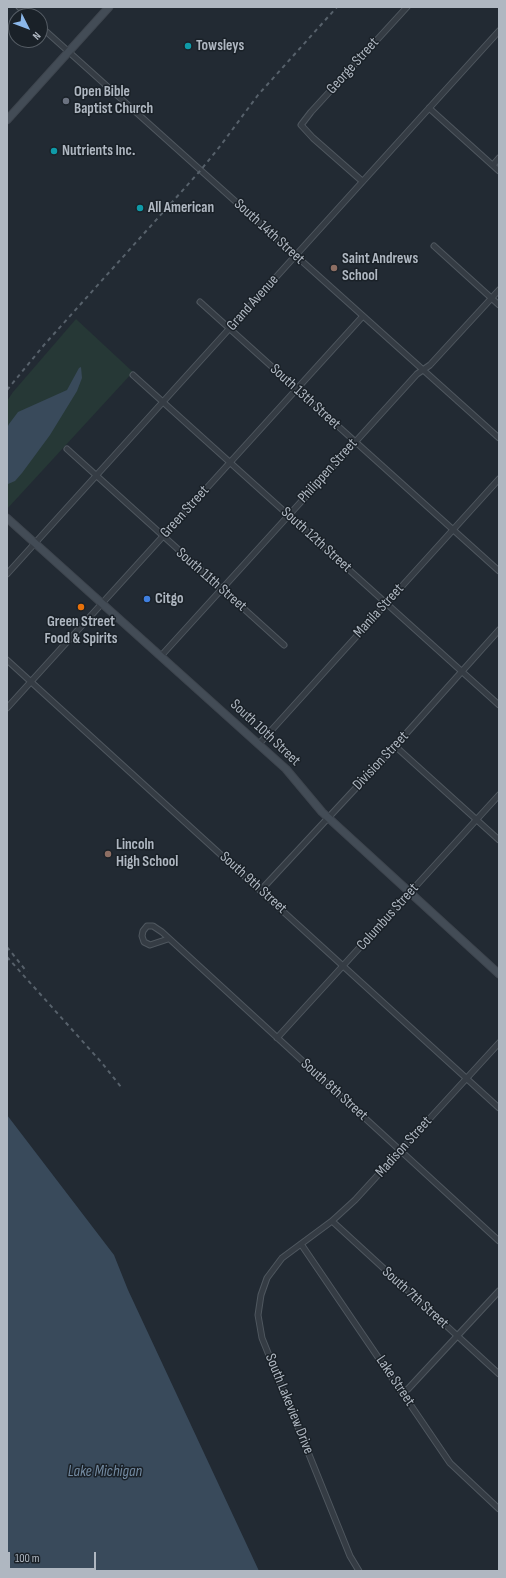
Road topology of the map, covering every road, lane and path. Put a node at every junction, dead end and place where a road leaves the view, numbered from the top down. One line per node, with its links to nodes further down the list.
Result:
1 (109, 7): 5 (street)
2 (407, 7): 11 (street, George Street)
3 (499, 31): 6 (street, Grand Avenue)
4 (48, 33): 5 (street, South 14th Street)
5 (69, 51): 7 (street); 13 (street, South 14th Street)
6 (429, 108): 9 (street); 11 (street, Grand Avenue)
7 (7, 120)
8 (499, 158): 9 (street)
9 (492, 165): 10 (street)
10 (499, 171)
11 (362, 181): 13 (street, Grand Avenue)
12 (434, 246): 15 (street)
13 (296, 255): 18 (street, South 14th Street); 19 (street, Grand Avenue)
14 (499, 290): 15 (street, Philippen Street)
15 (492, 298): 17 (street); 20 (street, Philippen Street)
16 (200, 302): 19 (street, South 13th Street)
17 (499, 305)
18 (363, 316): 20 (street, South 14th Street); 22 (street, Green Street)
19 (230, 328): 22 (street, South 13th Street); 23 (street, Grand Avenue)
20 (423, 370): 24 (street, South 14th Street); 25 (street, Philippen Street)
21 (132, 375): 23 (street, South 12th Street)
22 (296, 389): 25 (street, South 13th Street); 27 (street, Green Street)
23 (162, 402): 27 (street, South 12th Street); 28 (street, Grand Avenue)
24 (499, 438)
25 (355, 442): 30 (street, Philippen Street); 32 (street, South 13th Street)
26 (67, 450): 28 (street, South 11th Street)
27 (230, 462): 30 (street, South 12th Street); 33 (street, Green Street)
28 (96, 476): 33 (street, South 11th Street); 34 (street, Grand Avenue)
29 (499, 479): 32 (street, Manila Street)
30 (288, 516): 37 (street, Philippen Street); 39 (street, South 12th Street)
31 (7, 518): 34 (street, South 10th Street)
32 (453, 530): 35 (street, South 13th Street); 39 (street, Manila Street)
33 (162, 536): 37 (street, South 11th Street); 38 (street, Green Street)
34 (35, 543): 36 (street, Grand Avenue); 38 (street, South 10th Street)
35 (499, 572)
36 (7, 574)
37 (222, 588): 41 (street, South 11th Street); 42 (street, Philippen Street)
38 (102, 602): 42 (street, South 10th Street); 45 (street, Green Street)
39 (386, 603): 44 (street, South 12th Street); 48 (street, Manila Street)
40 (499, 630): 44 (street, Division Street)
41 (284, 645)
42 (161, 656): 48 (street, South 10th Street)
43 (7, 660): 45 (street, South 9th Street)
44 (462, 671): 46 (street, South 12th Street); 49 (street, Division Street)
45 (31, 682): 47 (street, Green Street); 54 (street, South 9th Street)
46 (499, 705)
47 (7, 708)
48 (259, 744): 51 (street, South 10th Street)
49 (395, 746): 51 (street, Division Street); 52 (street)
50 (499, 795): 52 (street, Columbus Street)
51 (328, 817): 54 (street, Division Street); 55 (street, South 10th Street)
52 (476, 820): 53 (street); 55 (street, Columbus Street)
53 (499, 840)
54 (261, 890): 57 (street, South 9th Street)
55 (410, 893): 57 (street, Columbus Street); 58 (street, South 10th Street)
56 (168, 939): 56 (street, South 8th Street); 59 (street, South 8th Street)
57 (344, 965): 59 (street, Columbus Street); 61 (street, South 9th Street)
58 (499, 974)
59 (277, 1038): 63 (street, South 8th Street)
60 (499, 1043): 61 (street, Madison Street)
61 (467, 1078): 62 (street, South 9th Street); 63 (street, Madison Street)
62 (499, 1108)
63 (401, 1151): 64 (street, Madison Street); 65 (street, South 8th Street)
64 (332, 1221): 66 (street, Madison Street); 68 (street, South 7th Street)
65 (499, 1241)
66 (301, 1244): 70 (street, Lake Street); 72 (street, South Lakeview Drive)
67 (499, 1291): 68 (street)
68 (457, 1336): 69 (street, South 7th Street); 70 (street)
69 (499, 1374)
70 (403, 1392): 71 (street, Lake Street)
71 (499, 1509)
72 (360, 1571)

